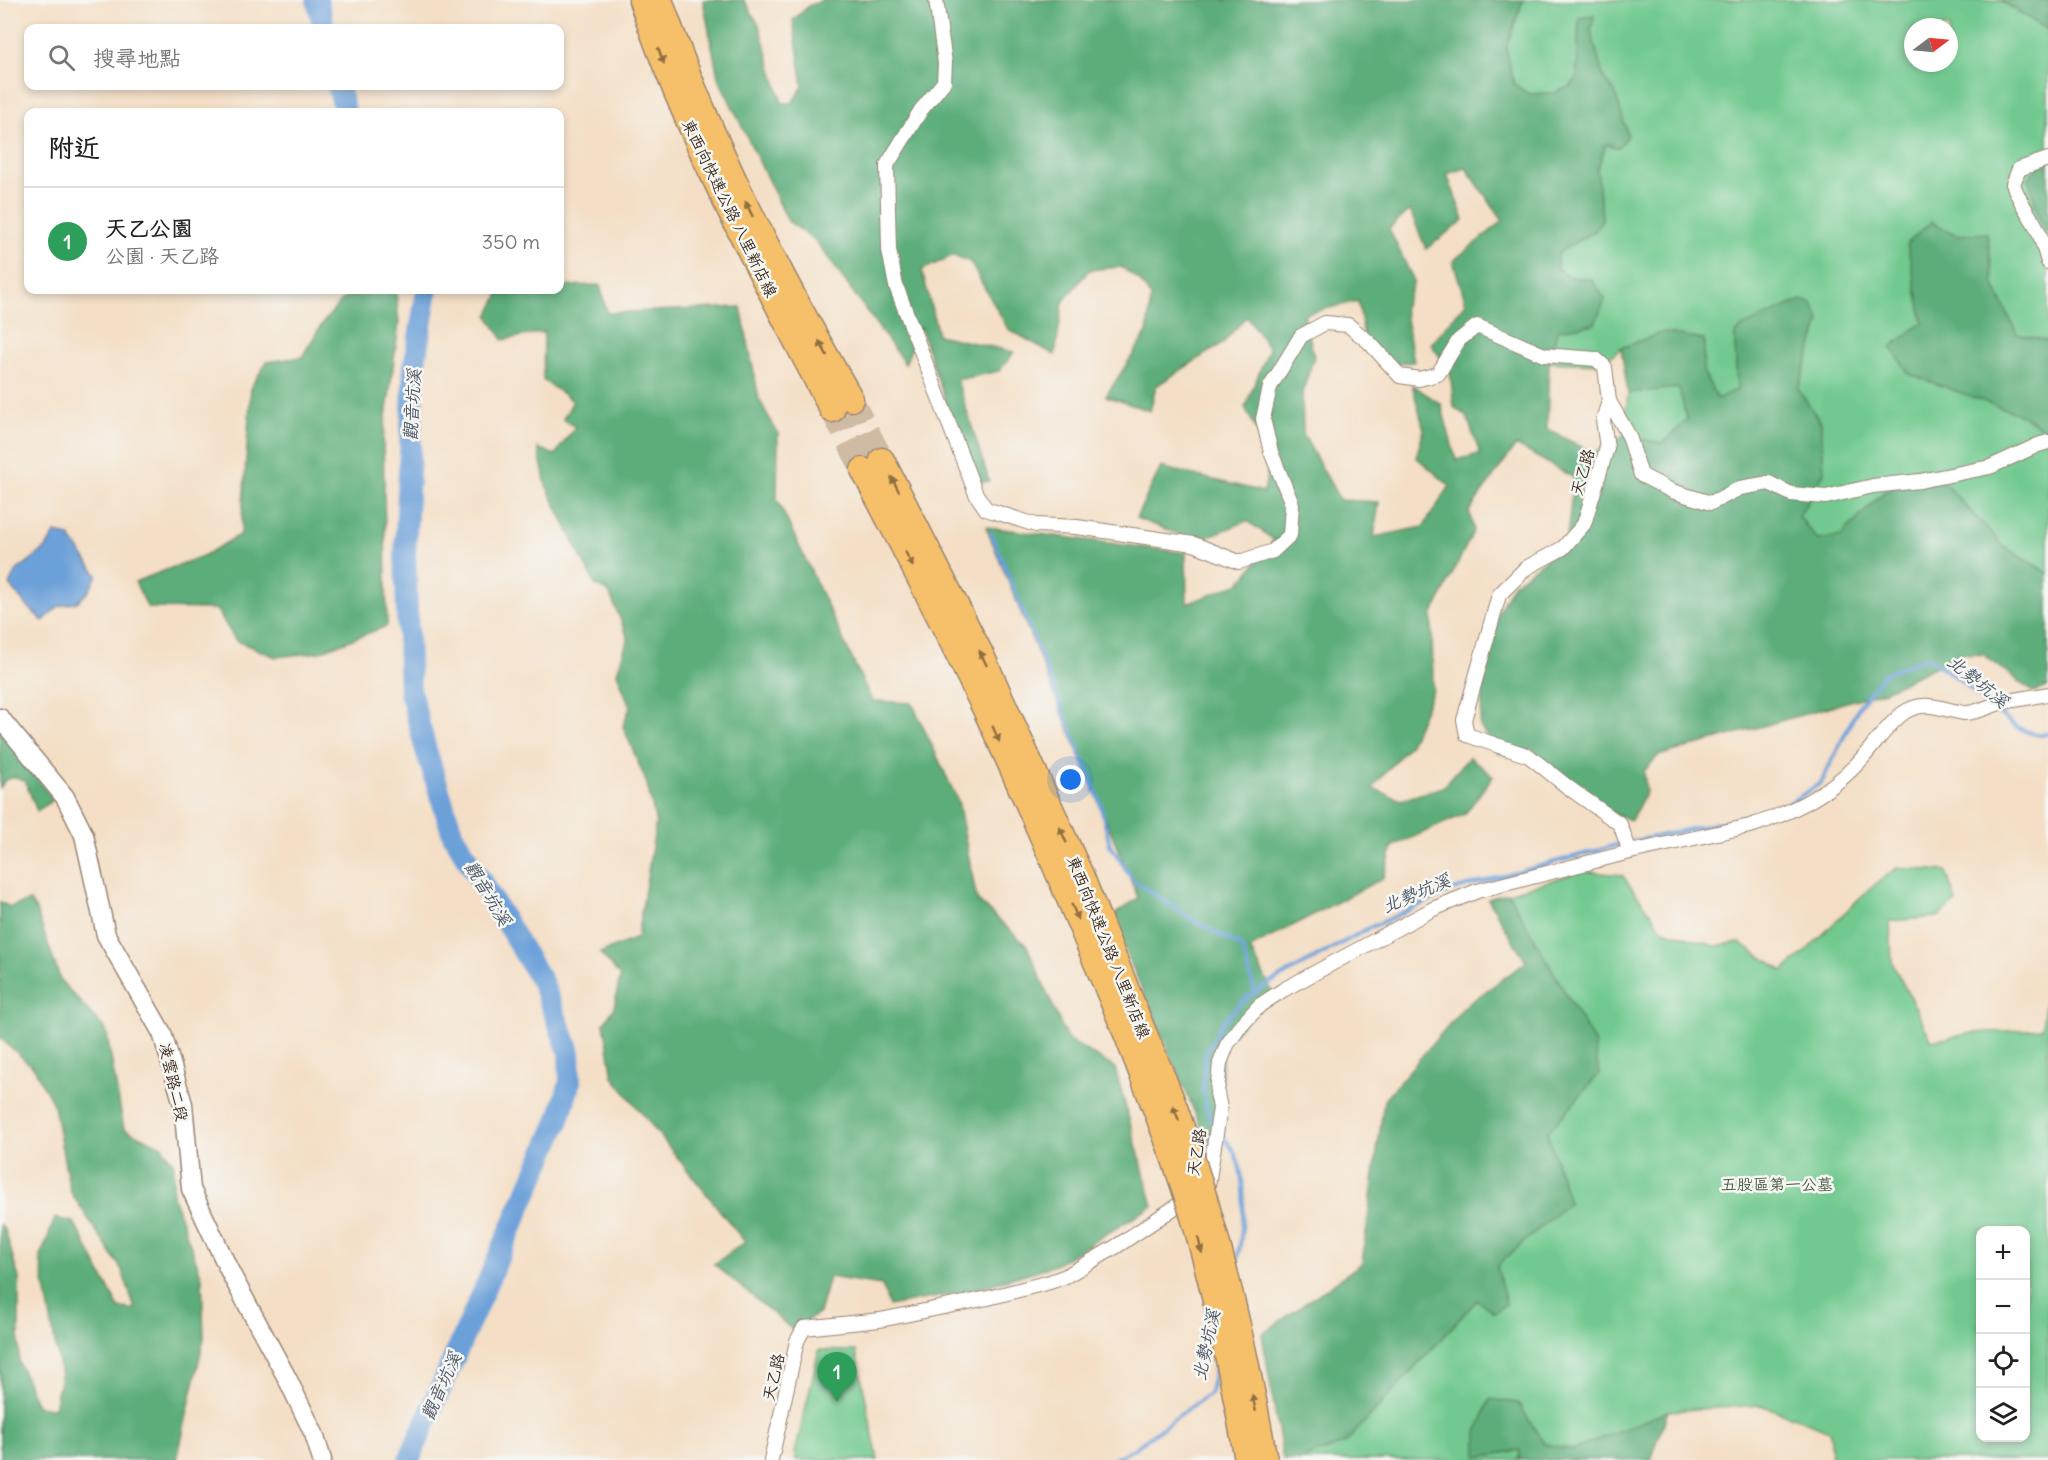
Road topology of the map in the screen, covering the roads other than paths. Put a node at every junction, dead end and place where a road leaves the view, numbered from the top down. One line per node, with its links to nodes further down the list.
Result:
1 (936, 0): 5 (street)
2 (652, 3): 6 (highway, 東西向快速公路 八里新店線)
3 (2048, 159): 4 (street)
4 (2048, 262)
5 (1609, 401): 7 (street); 11 (street, 天乙路)
6 (841, 405)
7 (2048, 442)
8 (873, 465): 12 (highway, 東西向快速公路 八里新店線)
9 (2048, 694): 11 (street, 天乙路)
10 (0, 718): 13 (street, 凌雲路二段)
11 (1630, 852): 14 (street, 天乙路)
12 (1133, 1028): 15 (highway, 東西向快速公路 八里新店線, one-way to 15, bridge); 16 (highway, 東西向快速公路 八里新店線, one-way to 12, bridge)
13 (322, 1460)
14 (771, 1460)
15 (1246, 1460)
16 (1265, 1460)

